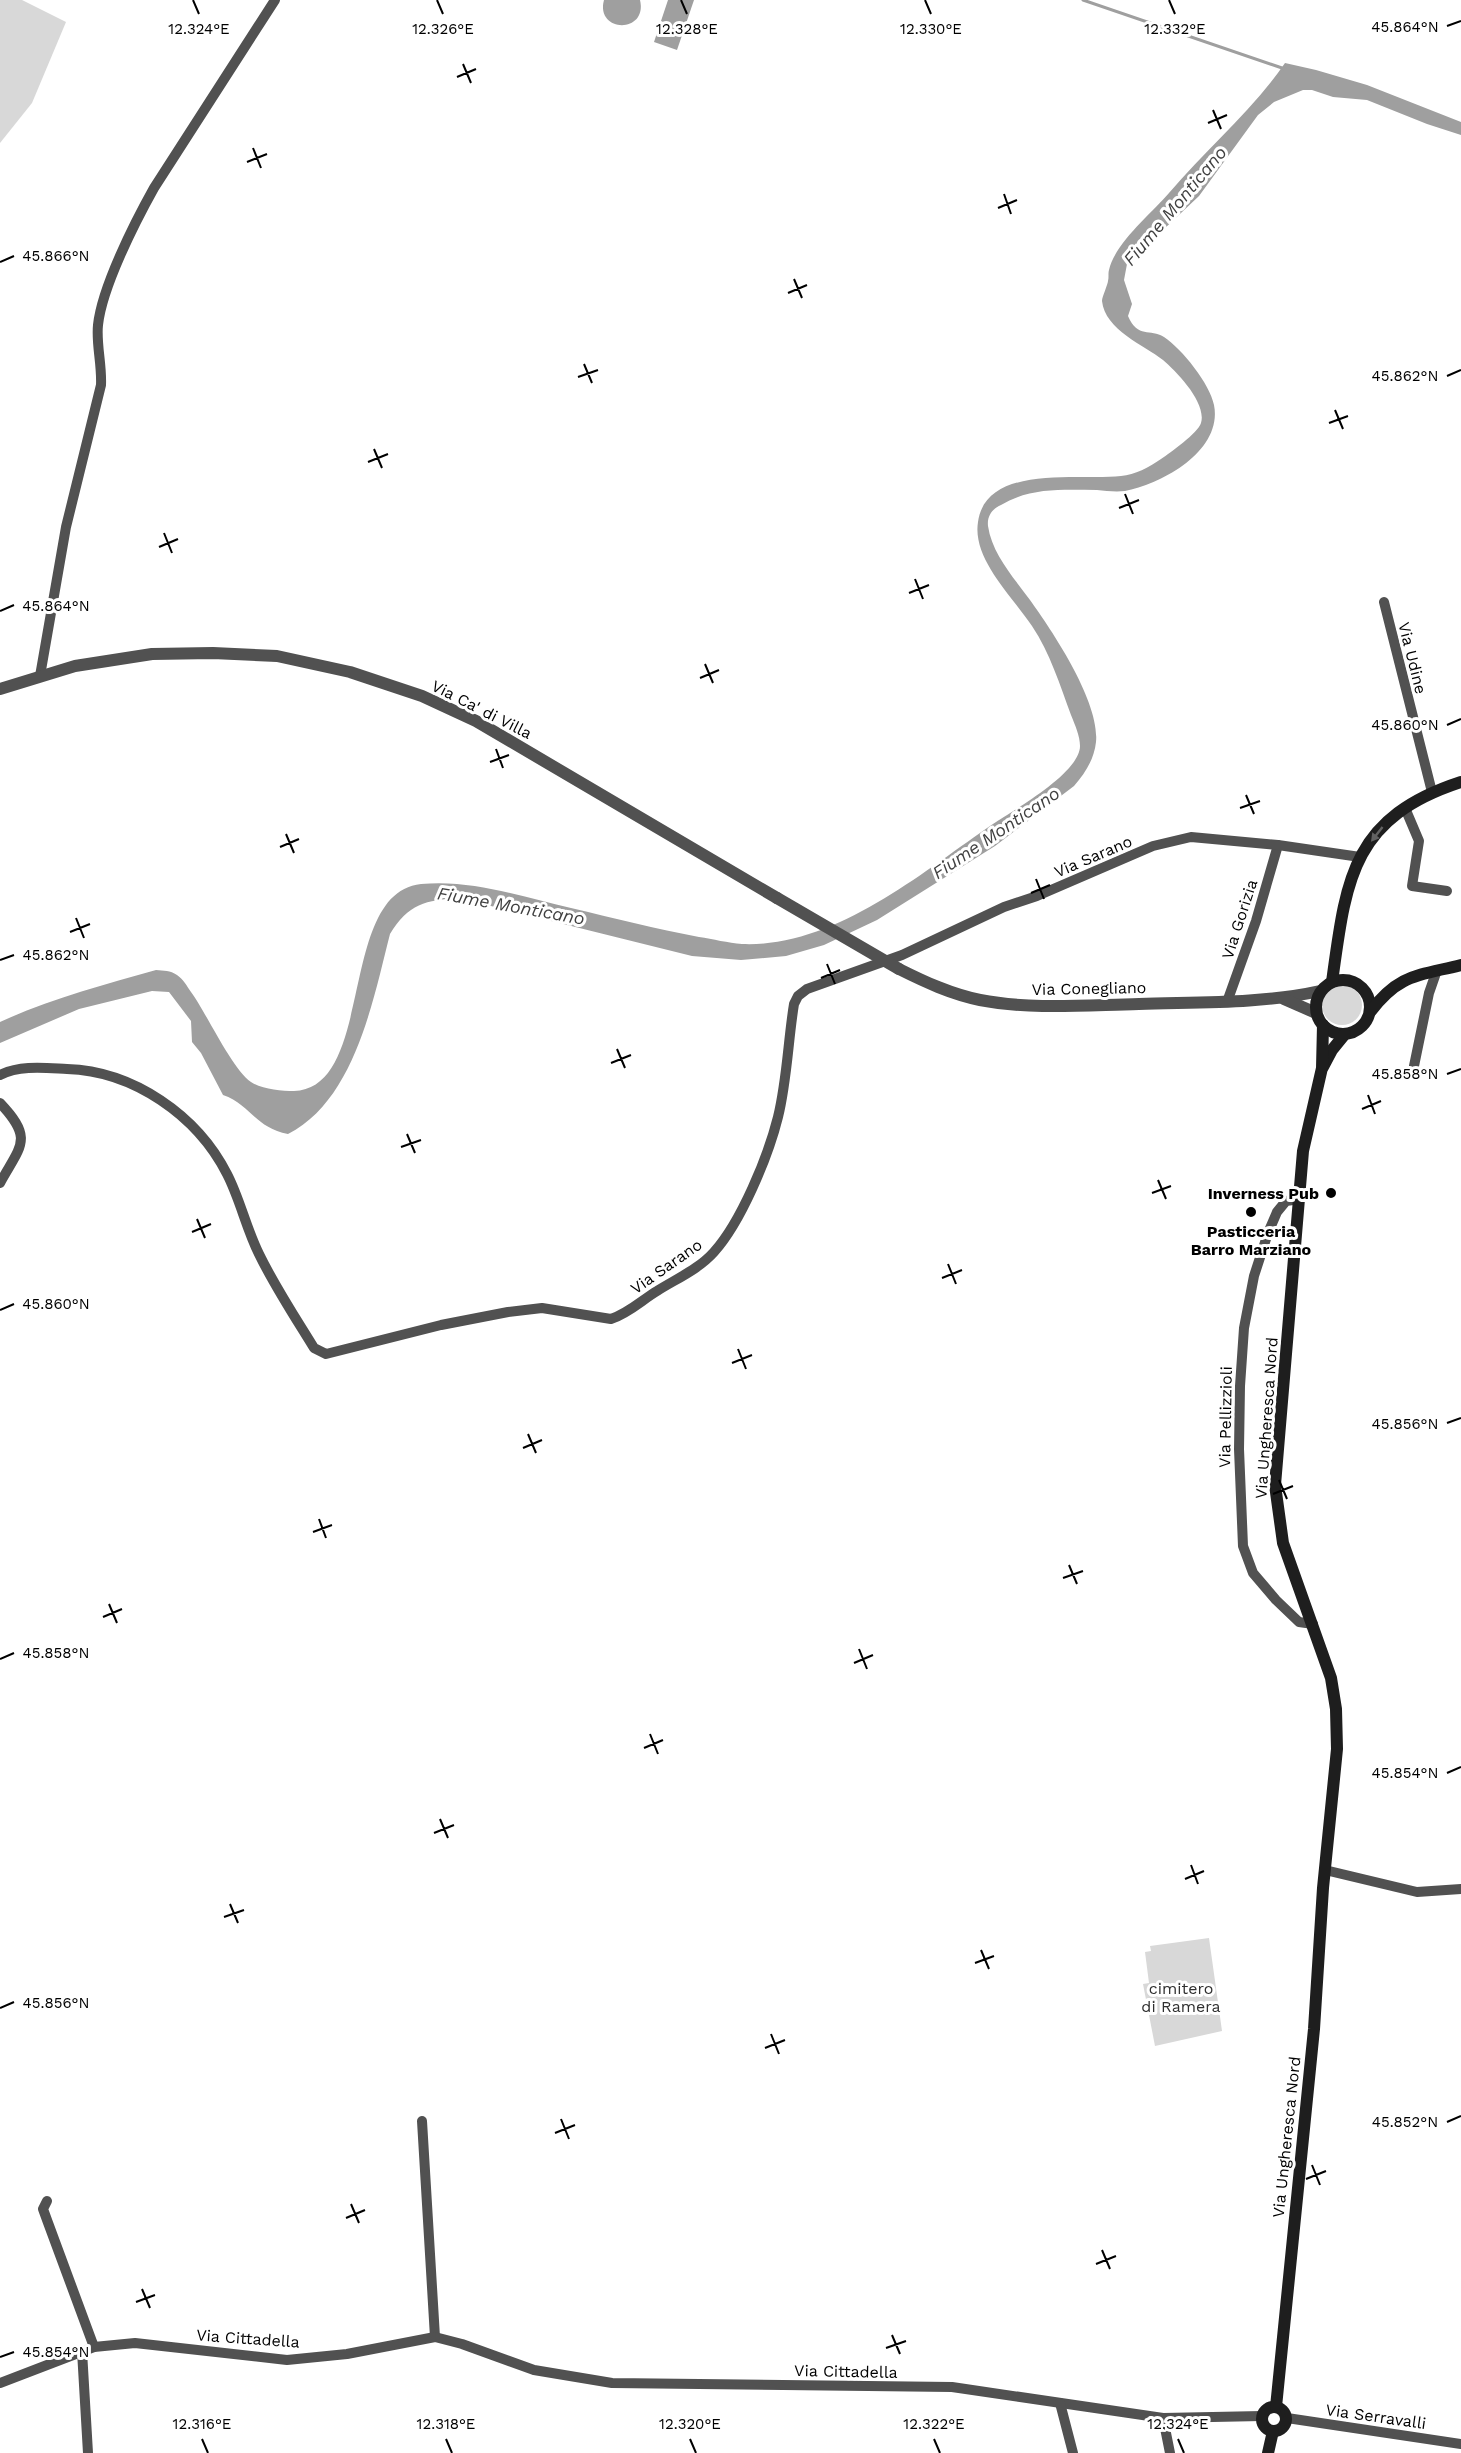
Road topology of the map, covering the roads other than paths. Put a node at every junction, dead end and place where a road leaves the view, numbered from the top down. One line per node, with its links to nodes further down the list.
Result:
1 (275, 0): 3 (street)
2 (1384, 602): 6 (street, Via Udine)
3 (40, 676): 4 (street, Via Ca' di Villa); 12 (street, Via Ca' di Villa, bridge)
4 (0, 689)
5 (1461, 782): 6 (main road)
6 (1432, 792): 7 (main road)
7 (1405, 808): 9 (main road, one-way to 9); 10 (street)
8 (1278, 845): 9 (street, Via Sarano); 19 (street, Via Gorizia); 26 (street, Via Sarano)
9 (1360, 857): 15 (main road)
10 (1447, 891)
11 (1461, 964): 13 (main road)
12 (899, 969): 19 (street, Via Conegliano)
13 (1437, 970): 14 (main road); 17 (street)
14 (1422, 975): 17 (street); 20 (main road)
15 (1332, 981): 16 (main road, Via Conegliano); 20 (main road)
16 (1320, 991): 18 (street, Via Conegliano); 21 (main road)
17 (1429, 993): 24 (street)
18 (1284, 999): 19 (street, Via Conegliano); 21 (street, Via Conegliano)
19 (1227, 1002)
20 (1370, 1012): 23 (main road)
21 (1316, 1013): 22 (main road)
22 (1323, 1025): 23 (main road); 25 (main road, Via Ungheresca Nord)
23 (1345, 1034): 25 (main road, Via Ungheresca Nord)
24 (1414, 1066)
25 (1322, 1068): 29 (main road, Via Ungheresca Nord)
26 (0, 1075)
27 (0, 1103): 28 (street)
28 (0, 1184)
29 (1300, 1199): 30 (main road, Via Ungheresca Nord); 30 (street, Via Pellizzioli)
30 (1313, 1624): 31 (main road, Via Ungheresca Nord)
31 (1325, 1870): 32 (street); 40 (main road, Via Ungheresca Nord)
32 (1461, 1889)
33 (422, 2121): 35 (street)
34 (47, 2201): 36 (street)
35 (435, 2337): 36 (street, Via Cittadella); 39 (street, Via Cittadella)
36 (94, 2347): 37 (street, Via Cittadella)
37 (82, 2351): 38 (street, Via Cittadella); 46 (street)
38 (0, 2383)
39 (1060, 2403): 42 (street, Via Cittadella); 47 (street)
40 (1275, 2407): 41 (main road); 43 (main road)
41 (1262, 2416): 42 (street, Via Cittadella); 44 (main road)
42 (1163, 2418): 48 (street)
43 (1287, 2418): 44 (main road); 45 (street, Via Serravalli)
44 (1273, 2432): 49 (main road)
45 (1461, 2444)
46 (88, 2453)
47 (1073, 2453)
48 (1170, 2453)
49 (1268, 2453)

